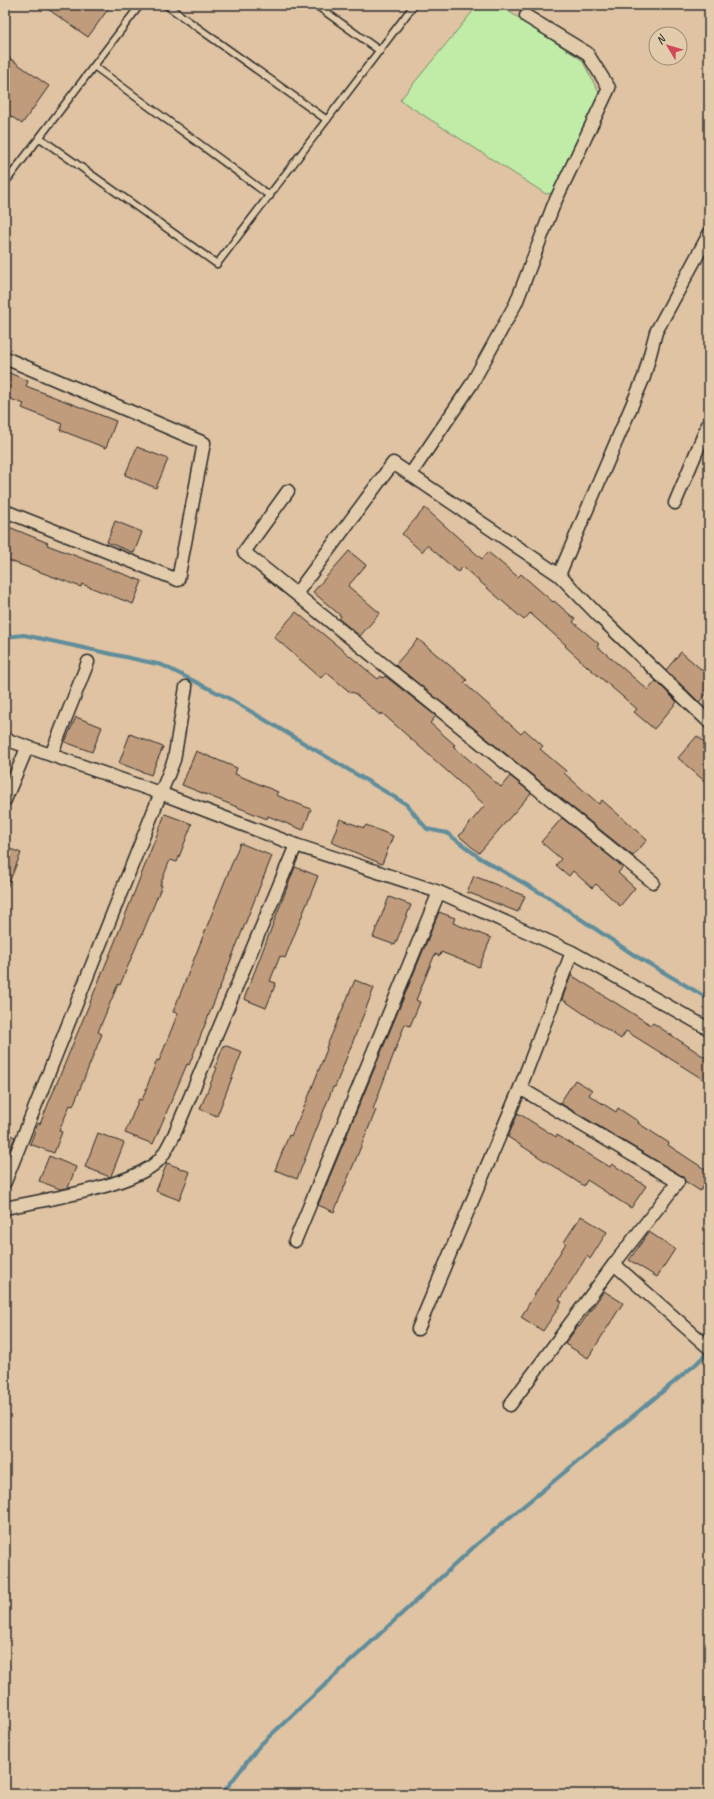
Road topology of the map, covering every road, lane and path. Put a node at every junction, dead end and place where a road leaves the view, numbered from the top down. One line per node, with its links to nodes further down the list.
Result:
1 (140, 5): 7 (lane)
2 (166, 5): 8 (lane)
3 (316, 5): 6 (lane)
4 (414, 5): 6 (lane)
5 (526, 16): 15 (street)
6 (380, 51): 8 (lane)
7 (94, 66): 9 (lane); 11 (lane)
8 (327, 120): 11 (lane)
9 (40, 138): 10 (lane); 11 (lane)
10 (8, 179)
11 (270, 196)
12 (709, 234): 19 (street)
13 (5, 358): 18 (street)
14 (709, 422): 17 (street)
15 (410, 475): 19 (street); 20 (street)
16 (288, 491): 20 (street)
17 (675, 503)
18 (5, 511)
19 (559, 574): 23 (street)
20 (296, 594): 30 (street)
21 (88, 662): 26 (street)
22 (186, 687): 27 (street)
23 (707, 715)
24 (5, 739): 25 (street)
25 (27, 748): 26 (street); 28 (street)
26 (51, 755): 27 (street)
27 (160, 793): 29 (street); 35 (street)
28 (5, 800)
29 (296, 846): 31 (street); 36 (street)
30 (653, 882)
31 (439, 892): 32 (street); 37 (street)
32 (572, 952): 33 (street); 34 (street)
33 (709, 1029)
34 (520, 1088): 38 (street); 39 (street)
35 (5, 1182)
36 (5, 1208)
37 (295, 1241)
38 (614, 1264): 40 (street); 41 (street)
39 (418, 1329)
40 (709, 1348)
41 (510, 1405)

